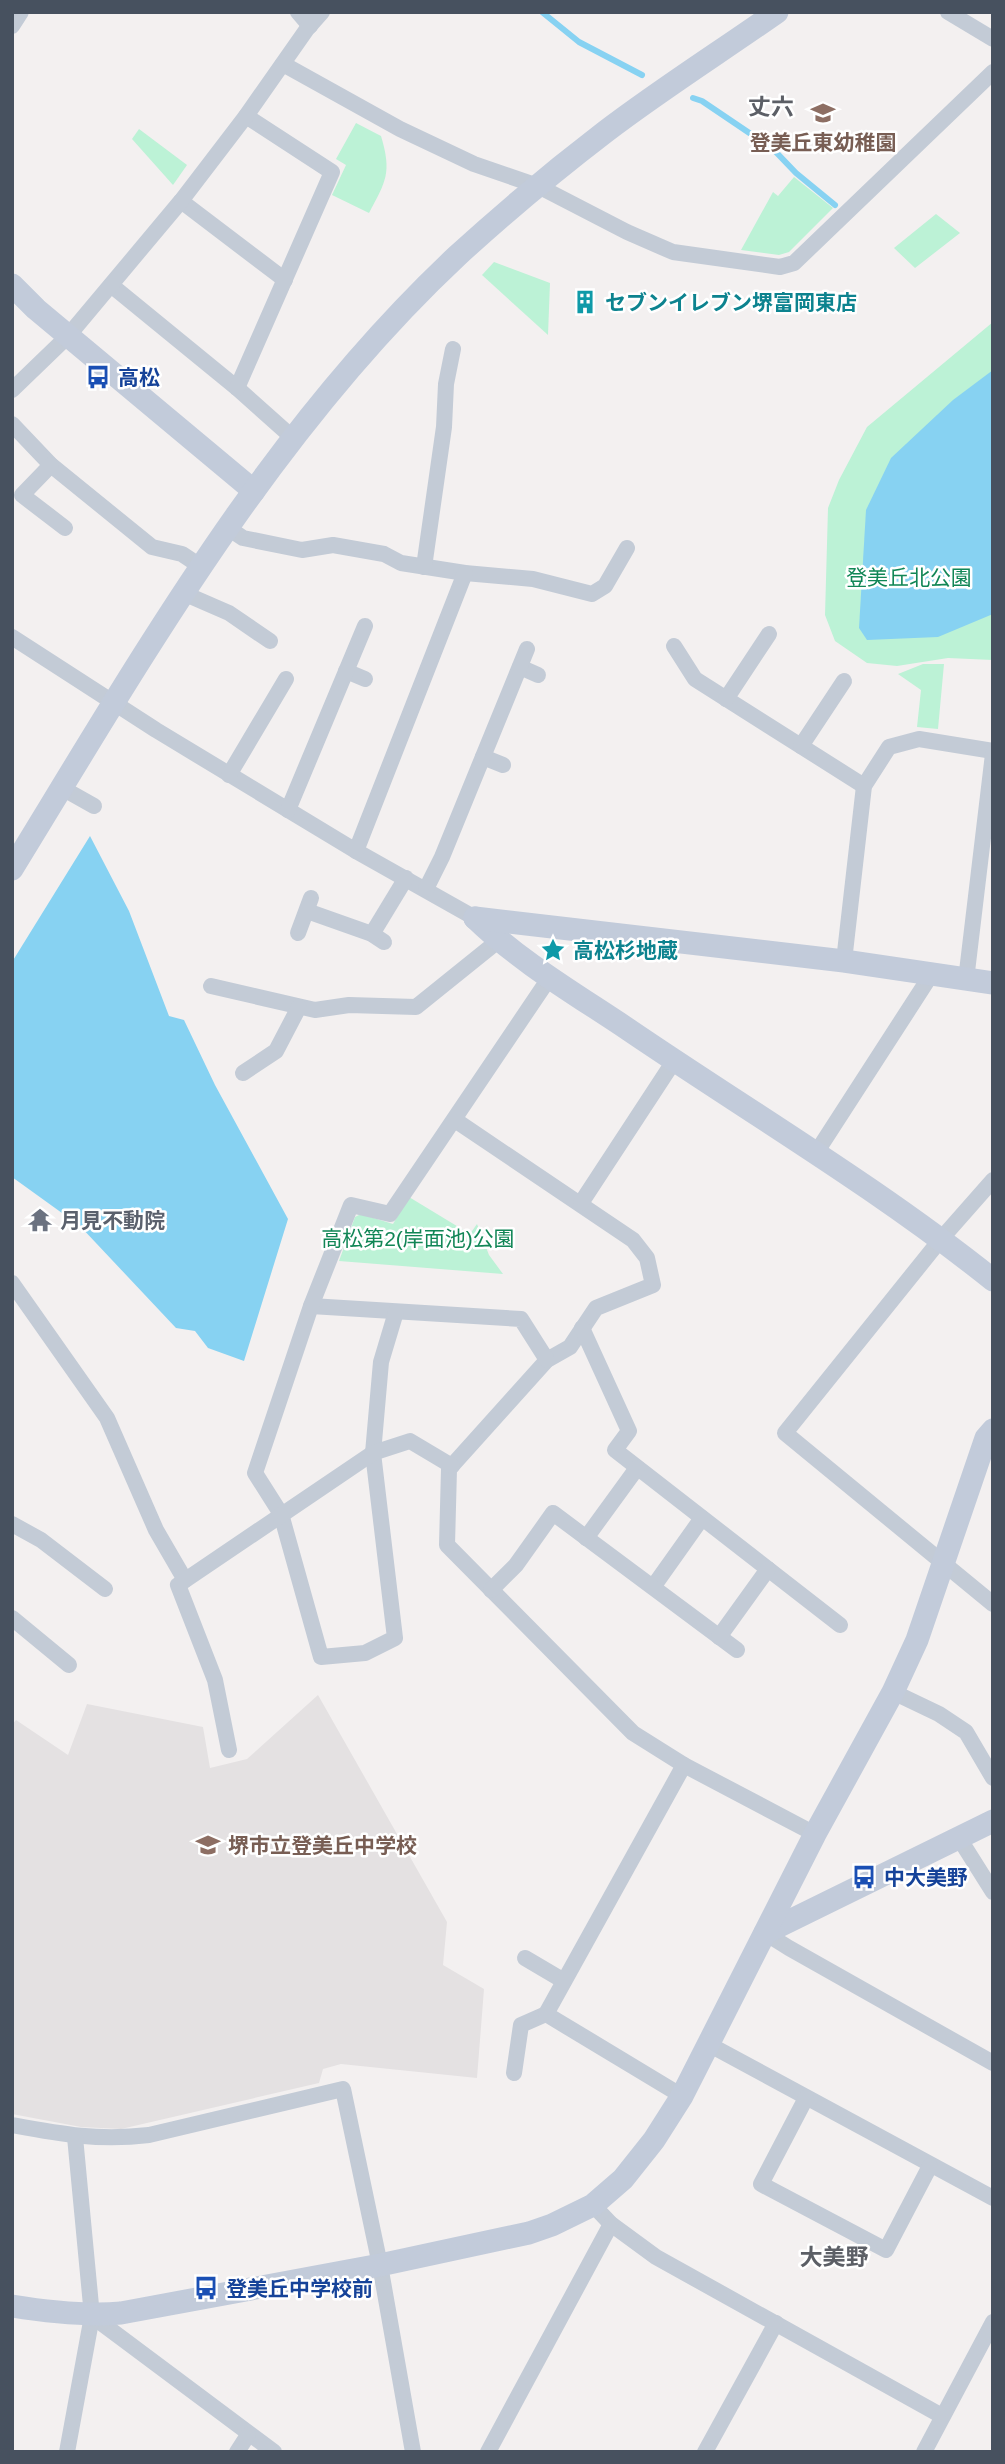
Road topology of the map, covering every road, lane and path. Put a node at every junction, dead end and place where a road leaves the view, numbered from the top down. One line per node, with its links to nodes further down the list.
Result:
1 (21, 12): 6 (street)
2 (298, 12): 7 (street)
3 (322, 12): 7 (street)
4 (778, 12): 12 (street)
5 (948, 12): 8 (street)
6 (12, 26)
7 (310, 26): 9 (street)
8 (993, 39)
9 (283, 64): 11 (street); 12 (street)
10 (993, 72): 12 (street)
11 (246, 116): 13 (street); 14 (street)
12 (538, 186): 22 (street)
13 (181, 201): 14 (street); 16 (street)
14 (285, 280): 19 (street)
15 (12, 285): 17 (street)
16 (111, 285): 17 (street); 19 (street)
17 (68, 337): 20 (street); 24 (street)
18 (453, 349): 29 (street)
19 (237, 388): 22 (street)
20 (12, 390)
21 (12, 424): 23 (street)
22 (293, 438): 24 (street)
23 (51, 465): 26 (street); 28 (street)
24 (254, 491): 25 (street)
25 (228, 527): 28 (street); 29 (street)
26 (65, 528)
27 (627, 548): 30 (street)
28 (200, 566): 31 (street)
29 (424, 567): 30 (street)
30 (465, 573): 55 (street)
31 (183, 593): 35 (street); 45 (street)
32 (365, 626): 39 (street)
33 (769, 634): 44 (street)
34 (12, 637): 45 (street)
35 (270, 641)
36 (674, 646): 44 (street)
37 (527, 649): 38 (street)
38 (520, 667): 40 (street); 48 (street)
39 (346, 671): 42 (street); 54 (street)
40 (538, 675)
41 (286, 679): 50 (street)
42 (365, 679)
43 (844, 681): 46 (street)
44 (726, 699): 46 (street)
45 (113, 704): 50 (street); 52 (street)
46 (801, 746): 51 (street)
47 (993, 753): 51 (street); 65 (street)
48 (483, 757): 49 (street); 58 (street)
49 (503, 765)
50 (229, 775): 54 (street)
51 (864, 786): 62 (street)
52 (62, 788): 53 (street); 56 (street)
53 (94, 806)
54 (288, 810): 55 (street)
55 (356, 851): 57 (street)
56 (12, 869)
57 (406, 878): 58 (street); 60 (street)
58 (426, 889): 59 (street)
59 (475, 918): 61 (street); 62 (street)
60 (299, 933)
61 (498, 941): 64 (street); 68 (street)
62 (844, 961): 63 (street)
63 (931, 975): 65 (street); 72 (street)
64 (550, 977): 69 (street); 71 (street)
65 (966, 980): 66 (street)
66 (993, 983)
67 (211, 986): 68 (street)
68 (299, 1007): 70 (street)
69 (674, 1060): 72 (street); 74 (street)
70 (243, 1073)
71 (455, 1120): 74 (street); 78 (street)
72 (816, 1153): 75 (street)
73 (993, 1180): 75 (street)
74 (581, 1203): 80 (street)
75 (942, 1239): 76 (street); 90 (street)
76 (993, 1280)
77 (12, 1283): 92 (street)
78 (312, 1306): 79 (street); 86 (street)
79 (396, 1312): 81 (street); 83 (street)
80 (582, 1328): 81 (street); 85 (street)
81 (547, 1360): 84 (street)
82 (991, 1437): 90 (street)
83 (373, 1453): 84 (street); 86 (street); 86 (street)
84 (452, 1466): 95 (street)
85 (637, 1468): 87 (street); 89 (street)
86 (281, 1514): 92 (street)
87 (702, 1518): 91 (street); 93 (street)
88 (12, 1524): 94 (street)
89 (586, 1538): 93 (street); 95 (street)
90 (942, 1564): 96 (street); 102 (street)
91 (768, 1569): 98 (street); 99 (street)
92 (185, 1580): 103 (street)
93 (653, 1587): 99 (street)
94 (105, 1588)
95 (491, 1590): 104 (street)
96 (993, 1604)
97 (12, 1618): 101 (street)
98 (840, 1625)
99 (719, 1637): 100 (street)
100 (737, 1650)
101 (69, 1665)
102 (893, 1692): 105 (street); 107 (street)
103 (229, 1750)
104 (684, 1765): 107 (street); 112 (street)
105 (993, 1778)
106 (993, 1821): 108 (street)
107 (815, 1834): 110 (street)
108 (959, 1838): 109 (street); 110 (street)
109 (993, 1892)
110 (765, 1933): 114 (street); 115 (street)
111 (525, 1958): 112 (street)
112 (564, 1981): 113 (street)
113 (546, 2014): 116 (street); 117 (street)
114 (710, 2045): 117 (street); 118 (street)
115 (993, 2063)
116 (514, 2073)
117 (682, 2096): 123 (street)
118 (806, 2098): 121 (street); 121 (street)
119 (12, 2125): 120 (street)
120 (75, 2137): 125 (street); 127 (street)
121 (930, 2166): 122 (street)
122 (993, 2199)
123 (593, 2205): 124 (street); 125 (street)
124 (611, 2224): 129 (street); 137 (street)
125 (380, 2265): 127 (street); 136 (street)
126 (12, 2306): 127 (street)
127 (92, 2316): 132 (street); 133 (street)
128 (993, 2322): 130 (street)
129 (776, 2323): 131 (street); 138 (street)
130 (988, 2346): 131 (street)
131 (942, 2416): 139 (street)
132 (248, 2435): 134 (street); 135 (street)
133 (66, 2452)
134 (237, 2452)
135 (274, 2452)
136 (413, 2452)
137 (488, 2452)
138 (705, 2452)
139 (924, 2452)

